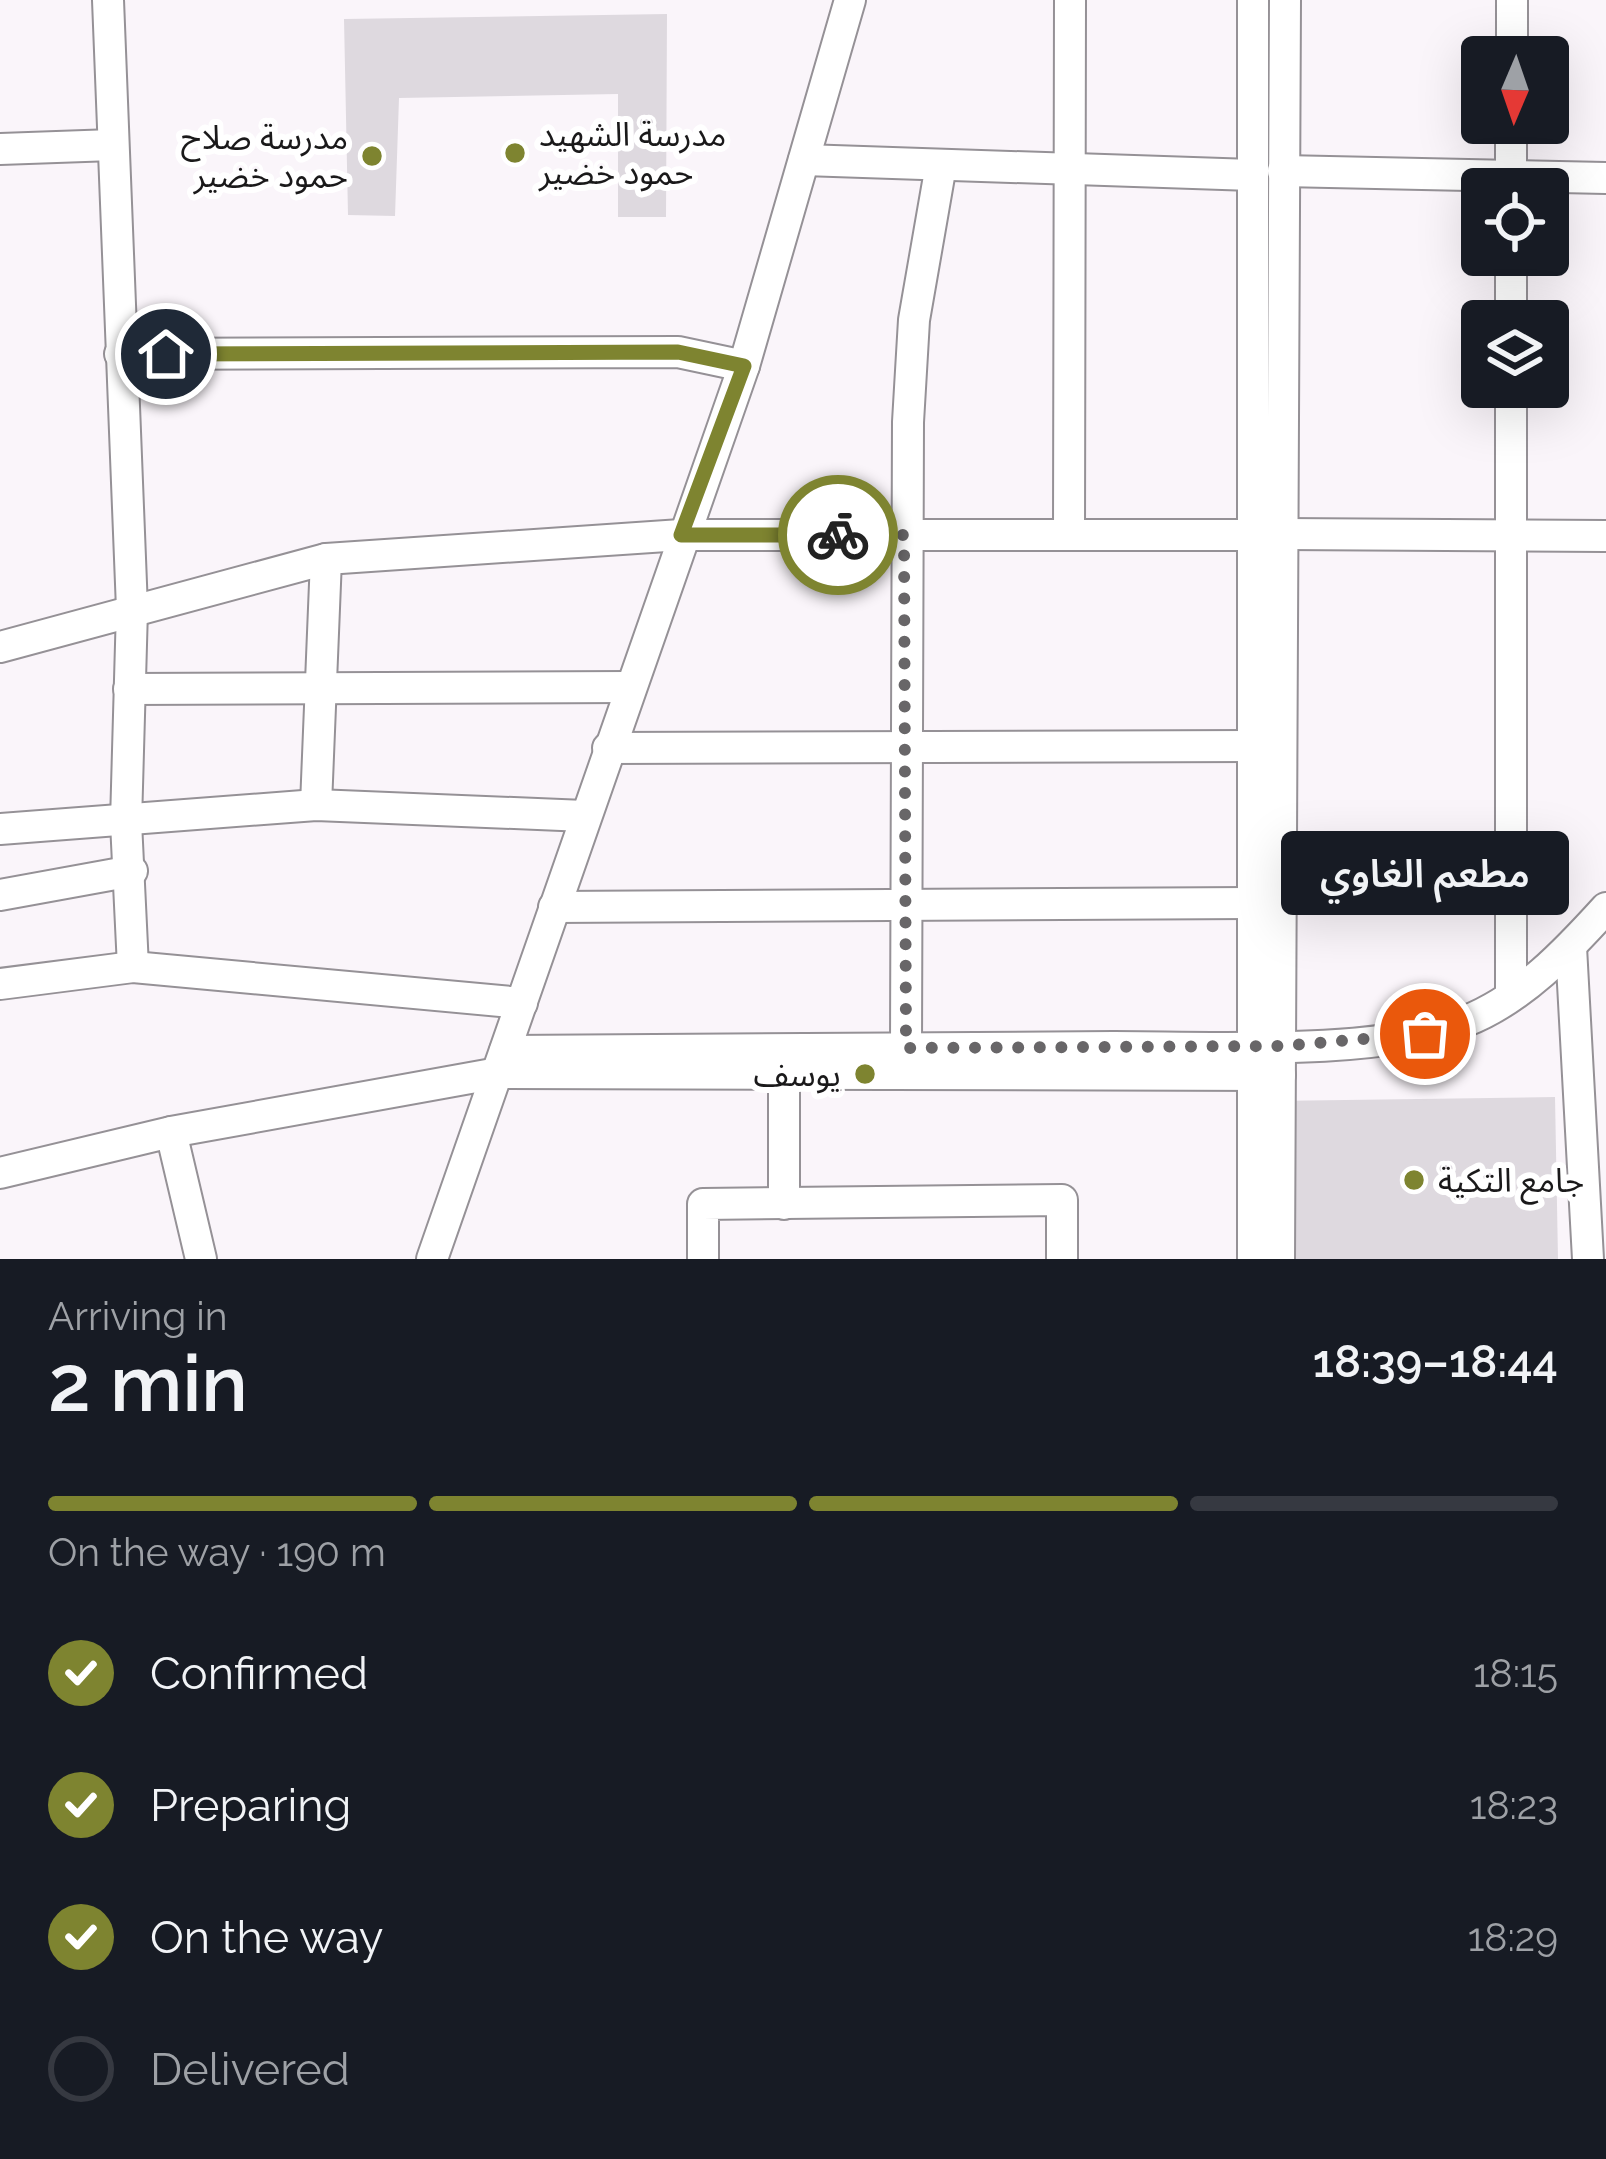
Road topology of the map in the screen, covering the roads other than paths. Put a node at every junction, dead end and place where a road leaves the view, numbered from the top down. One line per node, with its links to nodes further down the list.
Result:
1 (108, 0): 8 (street)
2 (850, 0): 10 (street)
3 (1070, 0): 12 (street)
4 (1253, 0): 13 (street)
5 (1285, 0): 13 (street)
6 (1512, 0): 7 (street)
7 (1512, 36)
8 (113, 145): 9 (street); 17 (street)
9 (0, 149)
10 (804, 160): 11 (street); 18 (street)
11 (941, 165): 12 (street); 22 (street)
12 (1070, 169): 13 (street); 23 (street)
13 (1268, 173): 16 (street); 20 (street)
14 (1606, 178): 15 (street)
15 (1569, 180)
16 (1461, 181)
17 (120, 354): 18 (street); 27 (street)
18 (744, 366): 21 (street)
19 (1511, 408): 24 (street)
20 (1268, 534): 23 (street); 24 (street); 33 (street); 51 (street)
21 (681, 535): 22 (street); 26 (street); 30 (street)
22 (904, 535): 23 (street); 32 (street)
23 (1069, 535)
24 (1511, 536): 25 (street); 48 (street)
25 (1606, 536)
26 (326, 559): 27 (street); 29 (street)
27 (132, 609): 28 (street); 31 (street)
28 (0, 647)
29 (318, 686): 30 (street); 31 (street); 35 (street)
30 (629, 687): 34 (street)
31 (129, 688): 37 (street)
32 (905, 746): 33 (street); 34 (street); 42 (street)
33 (1251, 746): 41 (street)
34 (608, 748): 36 (street)
35 (316, 805): 36 (street); 37 (street)
36 (585, 816): 43 (street)
37 (126, 821): 38 (street); 39 (street)
38 (0, 830)
39 (132, 871): 40 (street); 46 (street)
40 (0, 895)
41 (1251, 903): 42 (street); 51 (street)
42 (906, 904): 43 (street); 50 (street)
43 (554, 907): 49 (street)
44 (1606, 908): 45 (street)
45 (1571, 947): 48 (street); 63 (street)
46 (134, 967): 47 (street); 49 (street)
47 (0, 984)
48 (1511, 997): 51 (street)
49 (522, 1003): 52 (street)
50 (906, 1048): 51 (street); 52 (street)
51 (1265, 1060): 53 (street); 61 (street); 62 (street)
52 (501, 1062): 53 (street); 54 (street); 58 (street)
53 (784, 1074): 56 (street)
54 (170, 1132): 55 (street); 57 (street)
55 (0, 1173)
56 (784, 1204): 59 (street); 60 (street)
57 (201, 1259)
58 (432, 1259)
59 (704, 1259)
60 (1062, 1259)
61 (1253, 1259)
62 (1279, 1259)
63 (1588, 1259)

